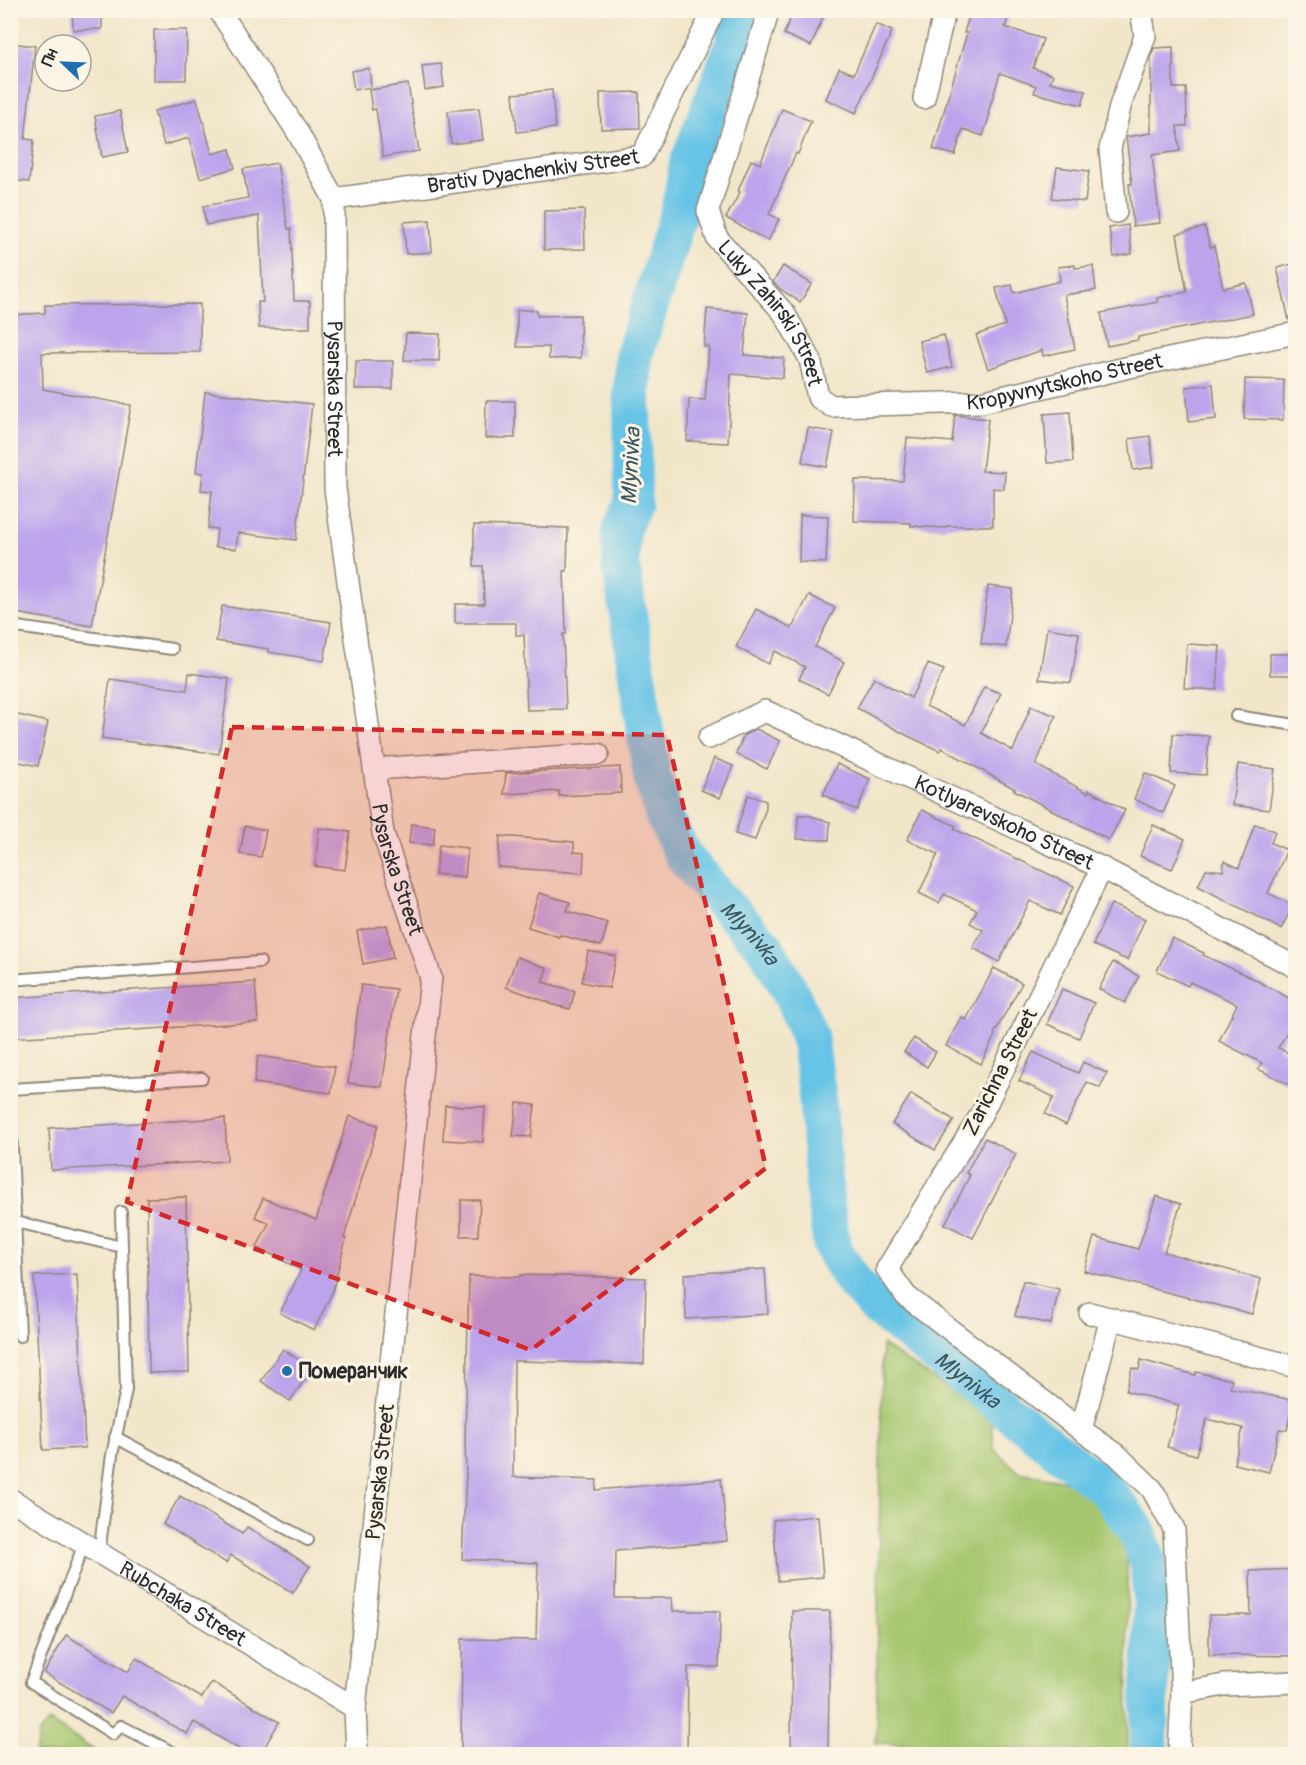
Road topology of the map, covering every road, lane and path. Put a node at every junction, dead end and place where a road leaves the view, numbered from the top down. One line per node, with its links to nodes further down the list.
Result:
1 (219, 10): 7 (street, Pysarska Street)
2 (714, 10): 7 (street, Brativ Dyachenkiv Street)
3 (768, 10): 10 (street, Luky Zahirski Street)
4 (945, 10): 6 (street)
5 (1141, 10): 8 (street)
6 (924, 98)
7 (334, 199): 17 (street, Pysarska Street)
8 (1116, 212)
9 (1296, 333): 10 (street, Kropyvnytskoho Street)
10 (831, 406)
11 (10, 626): 12 (lane)
12 (172, 649)
13 (1236, 716): 14 (lane)
14 (1296, 725)
15 (709, 738): 18 (street, Kotlyarevskoho Street)
16 (598, 754): 17 (street)
17 (374, 769): 39 (street, Pysarska Street)
18 (1102, 868): 20 (street, Kotlyarevskoho Street); 32 (street, Zarichna Street)
19 (260, 962): 21 (lane)
20 (1296, 967)
21 (10, 980)
22 (202, 1078): 23 (lane)
23 (10, 1089)
24 (10, 1101): 26 (lane)
25 (121, 1212): 27 (lane)
26 (16, 1222): 27 (lane); 30 (lane)
27 (122, 1247): 33 (lane)
28 (1090, 1313): 29 (street)
29 (1111, 1318): 31 (street); 32 (street)
30 (20, 1336)
31 (1296, 1367)
32 (1081, 1430): 38 (street)
33 (115, 1437): 35 (lane); 36 (lane)
34 (10, 1499): 36 (street, Rubchaka Street)
35 (308, 1540)
36 (92, 1549): 39 (street, Rubchaka Street); 40 (lane)
37 (1296, 1682): 38 (street)
38 (1182, 1693): 42 (street)
39 (355, 1708): 41 (street, Pysarska Street)
40 (176, 1755)
41 (357, 1755)
42 (1179, 1755)

